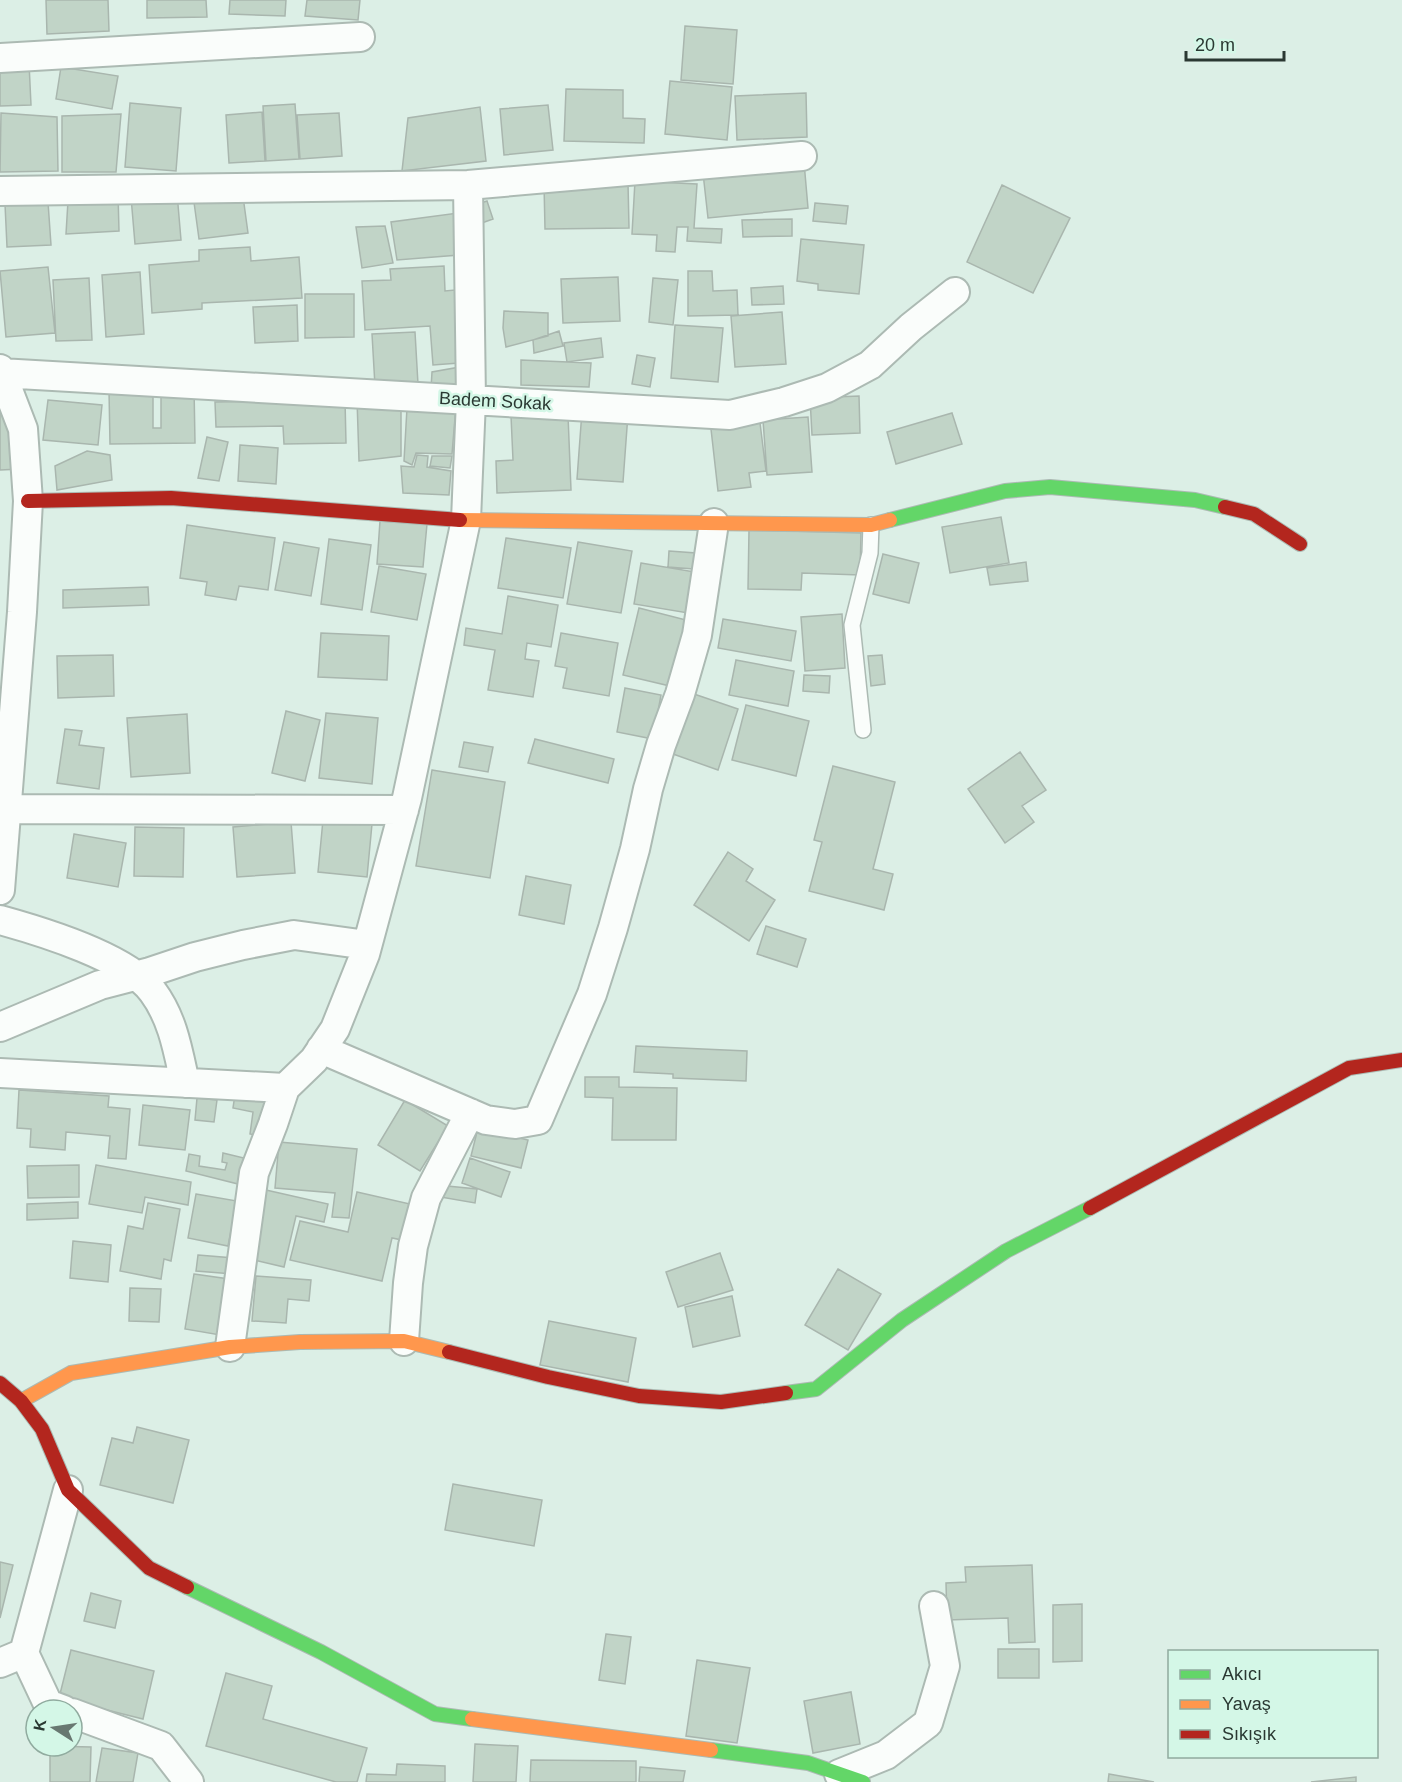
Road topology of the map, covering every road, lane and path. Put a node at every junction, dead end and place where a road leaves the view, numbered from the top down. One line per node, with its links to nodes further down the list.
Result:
1 (360, 37): 2 (street)
2 (0, 58)
3 (802, 156): 4 (street)
4 (468, 185): 5 (street); 8 (street)
5 (0, 191)
6 (955, 292): 8 (street, Badem Sokak)
7 (0, 372): 8 (street, Badem Sokak); 9 (street)
8 (471, 400): 10 (street)
9 (28, 501): 10 (street); 14 (street)
10 (466, 520): 11 (street); 17 (street)
11 (714, 523): 12 (street); 28 (street)
12 (871, 525): 13 (street); 15 (lane)
13 (1300, 544)
14 (12, 567): 16 (street)
15 (864, 730)
16 (6, 809): 17 (street); 18 (street)
17 (404, 810): 20 (street)
18 (0, 890)
19 (0, 920): 21 (street)
20 (367, 945): 21 (street); 23 (street)
21 (136, 976): 22 (street); 26 (street)
22 (0, 1027)
23 (321, 1049): 27 (street); 28 (street)
24 (1402, 1060): 29 (street)
25 (0, 1073): 26 (street)
26 (185, 1083): 27 (street)
27 (285, 1088): 30 (street)
28 (470, 1113): 29 (street)
29 (404, 1341): 30 (street)
30 (230, 1347): 32 (street)
31 (0, 1383): 32 (street)
32 (21, 1401): 33 (street)
33 (68, 1490): 35 (street); 38 (street)
34 (934, 1606): 38 (street)
35 (12, 1658): 36 (street)
36 (43, 1698)
37 (84, 1717): 39 (street)
38 (851, 1778)
39 (189, 1782)

